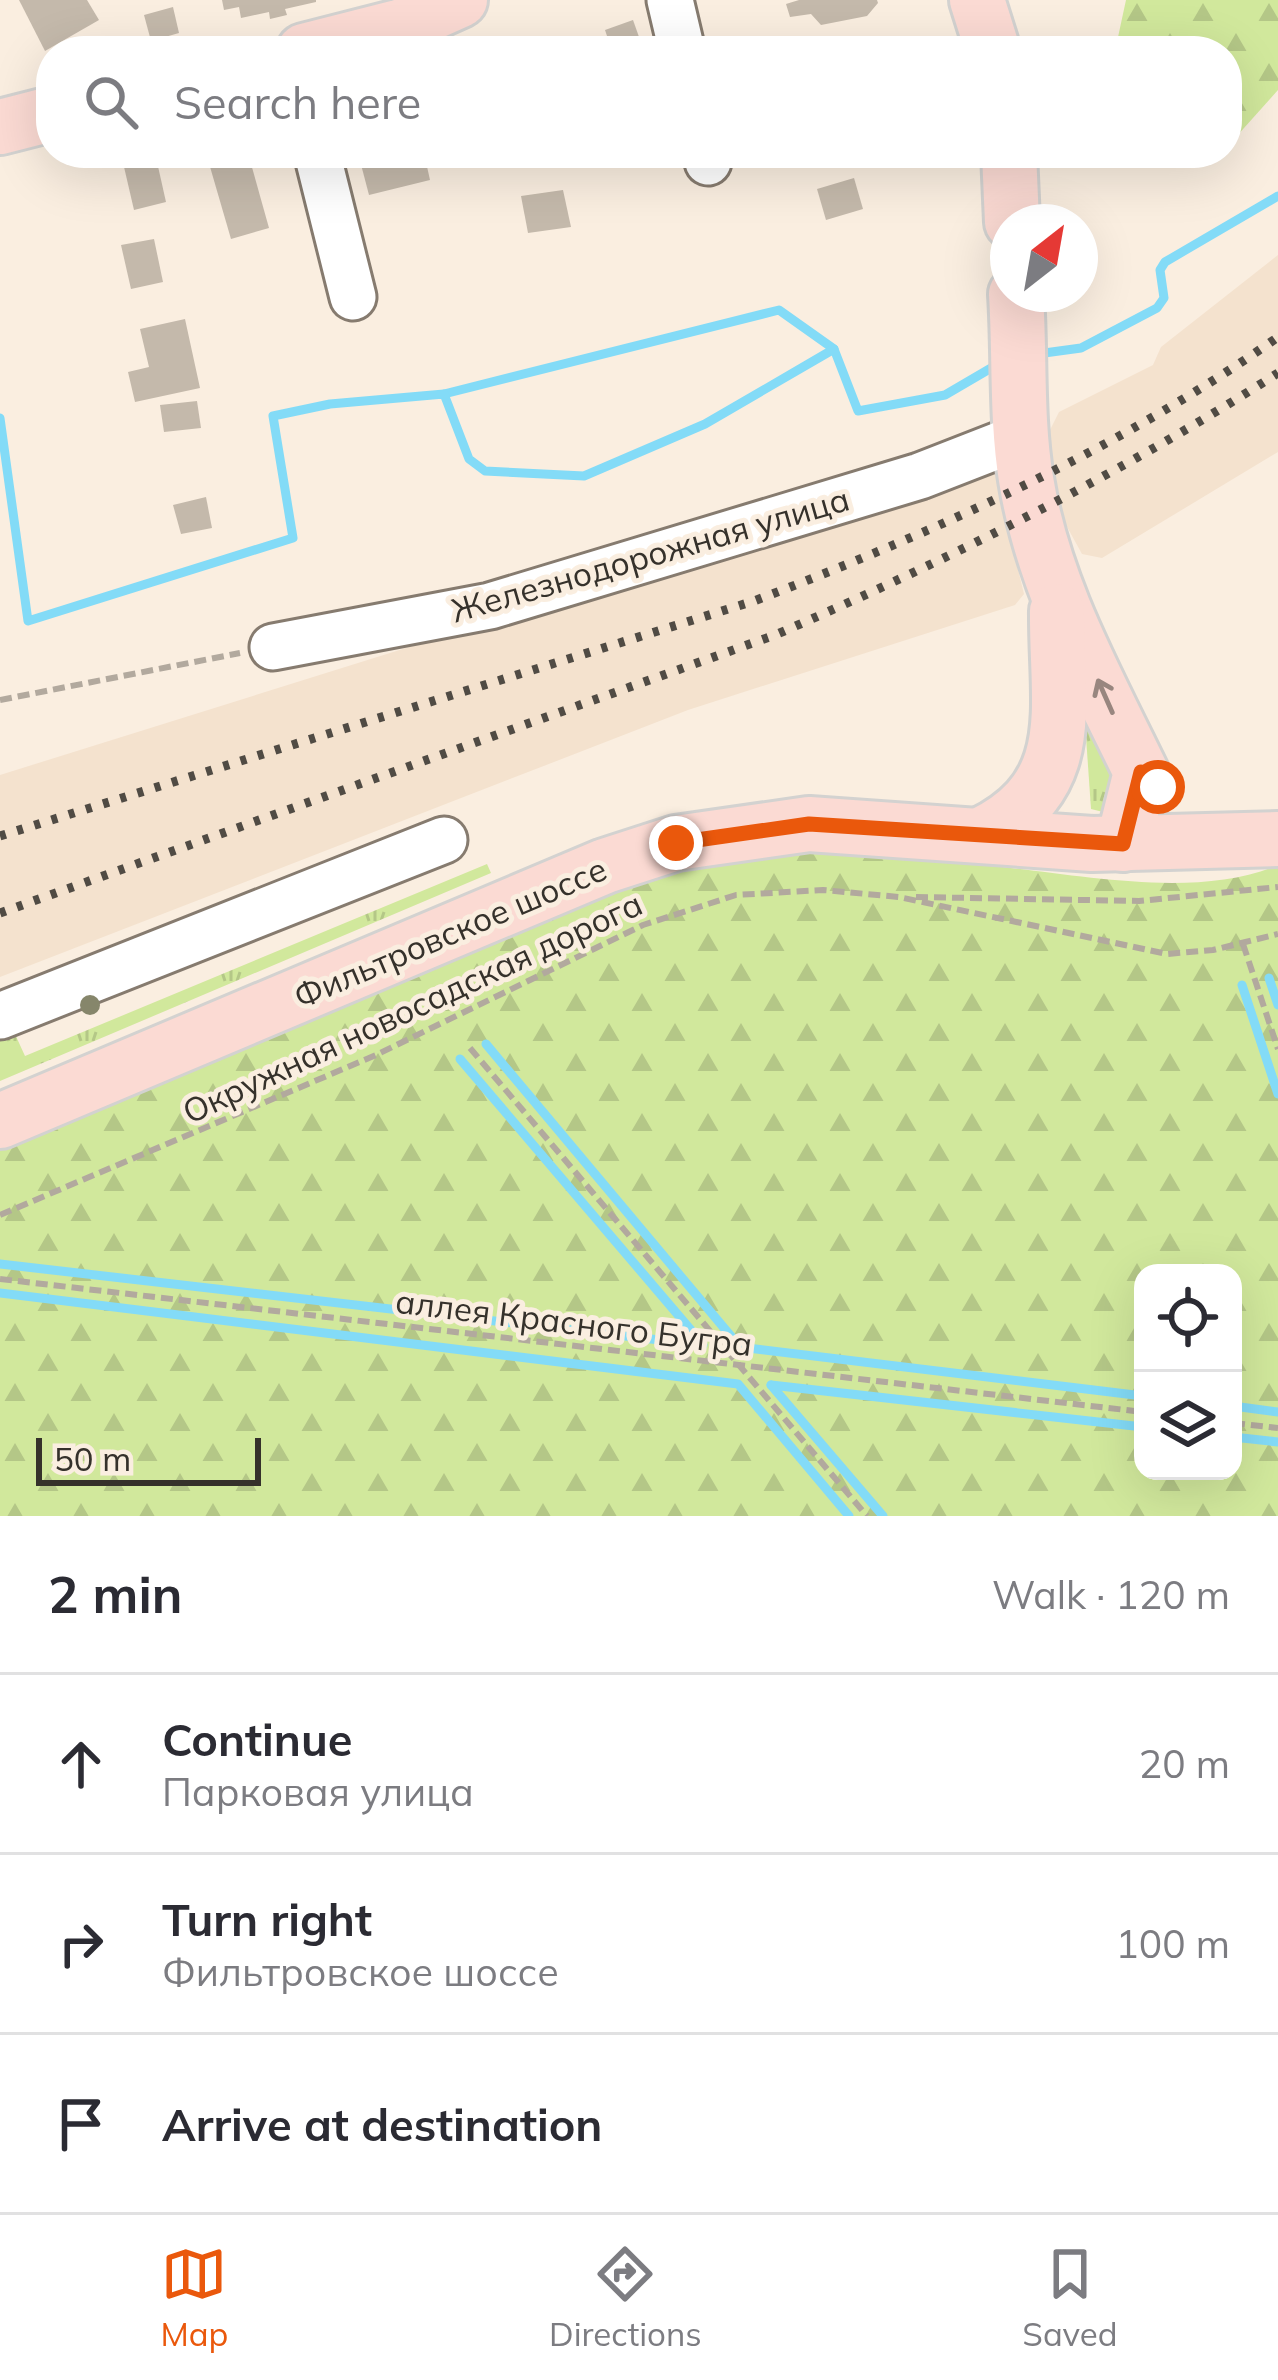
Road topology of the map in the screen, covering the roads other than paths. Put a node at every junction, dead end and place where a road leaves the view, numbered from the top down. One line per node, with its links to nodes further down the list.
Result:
1 (460, 0): 4 (main road)
2 (670, 0): 6 (street)
3 (977, 0): 7 (main road)
4 (393, 13): 5 (main road)
5 (339, 36)
6 (678, 36)
7 (988, 36)
8 (36, 118): 9 (main road)
9 (0, 127)
10 (321, 168): 13 (street)
11 (1010, 168): 12 (main road)
12 (1011, 204)
13 (353, 297)
14 (1017, 312): 15 (main road)
15 (1021, 423): 16 (main road); 17 (street, Железнодорожная улица)
16 (1058, 602): 18 (main road); 19 (main road, one-way to 16)
17 (273, 646)
18 (1054, 766): 20 (main road); 23 (main road)
19 (1141, 772): 23 (main road); 24 (main road)
20 (981, 835): 23 (main road, Фильтровское шоссе); 26 (main road, Фильтровское шоссе)
21 (1278, 838): 24 (main road, Фильтровское шоссе)
22 (444, 840): 25 (street)
23 (1108, 844): 24 (main road, Фильтровское шоссе)
24 (1215, 844)
25 (0, 1016)
26 (0, 1121)

